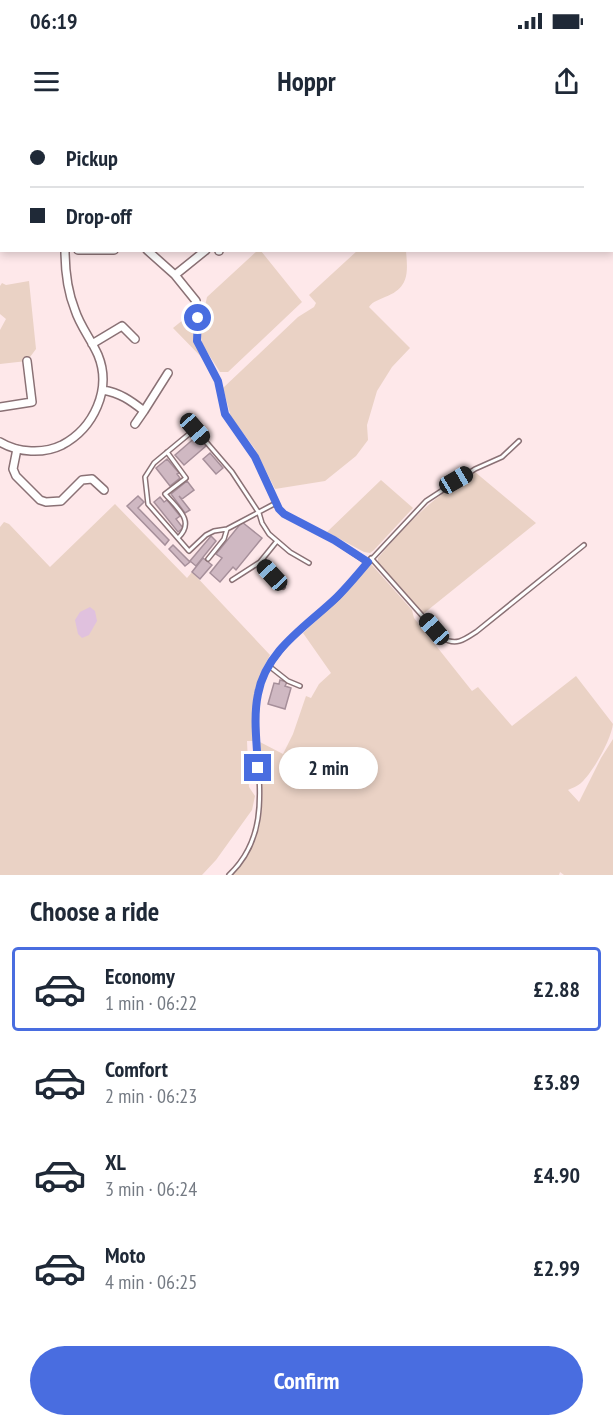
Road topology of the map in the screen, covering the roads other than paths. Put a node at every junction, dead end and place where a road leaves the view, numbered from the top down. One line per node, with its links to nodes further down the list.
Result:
1 (65, 252): 7 (street)
2 (149, 252): 4 (street)
3 (204, 252): 4 (street)
4 (175, 275): 5 (street)
5 (196, 301): 19 (lane)
6 (135, 339): 7 (street)
7 (92, 344): 10 (street)
8 (27, 361): 11 (street)
9 (168, 373): 12 (street)
10 (102, 390): 12 (street); 16 (street)
11 (0, 406)
12 (144, 411): 13 (street)
13 (135, 424)
14 (519, 441): 25 (lane)
15 (0, 442): 16 (street)
16 (17, 449): 18 (street)
17 (167, 452): 20 (lane); 22 (lane); 22 (lane)
18 (104, 490)
19 (276, 503): 20 (lane); 29 (lane)
20 (259, 513): 21 (lane); 23 (lane)
21 (227, 529): 22 (lane); 26 (lane)
22 (178, 538)
23 (277, 541): 27 (lane); 28 (lane)
24 (584, 545): 25 (lane)
25 (371, 558): 29 (lane)
26 (208, 559)
27 (260, 562): 30 (lane); 31 (lane)
28 (309, 562)
29 (368, 562): 32 (lane)
30 (232, 580)
31 (283, 587)
32 (269, 666): 33 (lane); 34 (lane)
33 (300, 686)
34 (229, 875)

